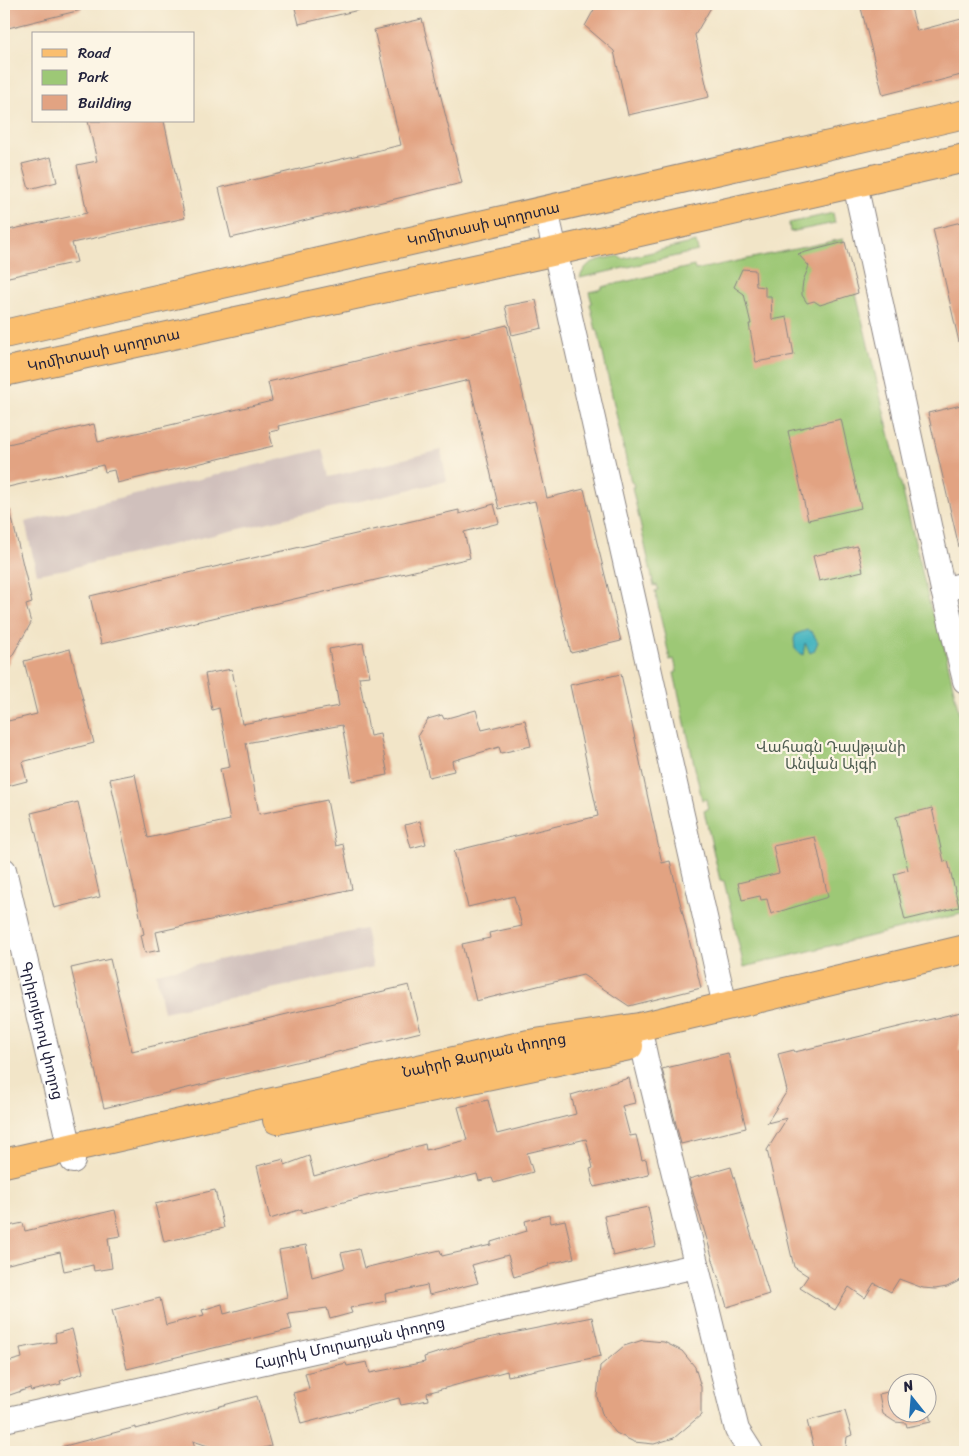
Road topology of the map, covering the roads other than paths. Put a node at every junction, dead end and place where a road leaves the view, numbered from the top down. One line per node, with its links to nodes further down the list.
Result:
1 (965, 114): 4 (main road, Կոմիտասի պողոտա)
2 (965, 158): 3 (main road, Կոմիտասի պողոտա)
3 (854, 184): 5 (main road, Կոմիտասի պողոտա); 8 (street)
4 (546, 210): 5 (street); 6 (main road, Կոմիտասի պողոտա)
5 (556, 251): 7 (main road, Կոմիտասի պողոտա); 14 (street)
6 (4, 334)
7 (4, 372)
8 (954, 587): 9 (street)
9 (965, 681)
10 (4, 870): 16 (street, Գրիբոյեդով փողոց)
11 (4, 928): 16 (street, Գրիբոյեդով փողոց)
12 (965, 949): 14 (main road, Նաիրի Զարյան փողոց)
13 (965, 966): 15 (main road, Նաիրի Զարյան փողոց)
14 (724, 1006): 15 (main road, Նաիրի Զարյան փողոց)
15 (641, 1035): 16 (main road, Նաիրի Զարյան փողոց); 19 (street)
16 (65, 1156): 17 (main road, Նաիրի Զարյան փողոց); 18 (main road, Նաիրի Զարյան փողոց)
17 (4, 1163)
18 (4, 1177)
19 (696, 1266): 20 (street, Հայրիկ Մուրադյան փողոց); 21 (street)
20 (4, 1420)
21 (751, 1452)

